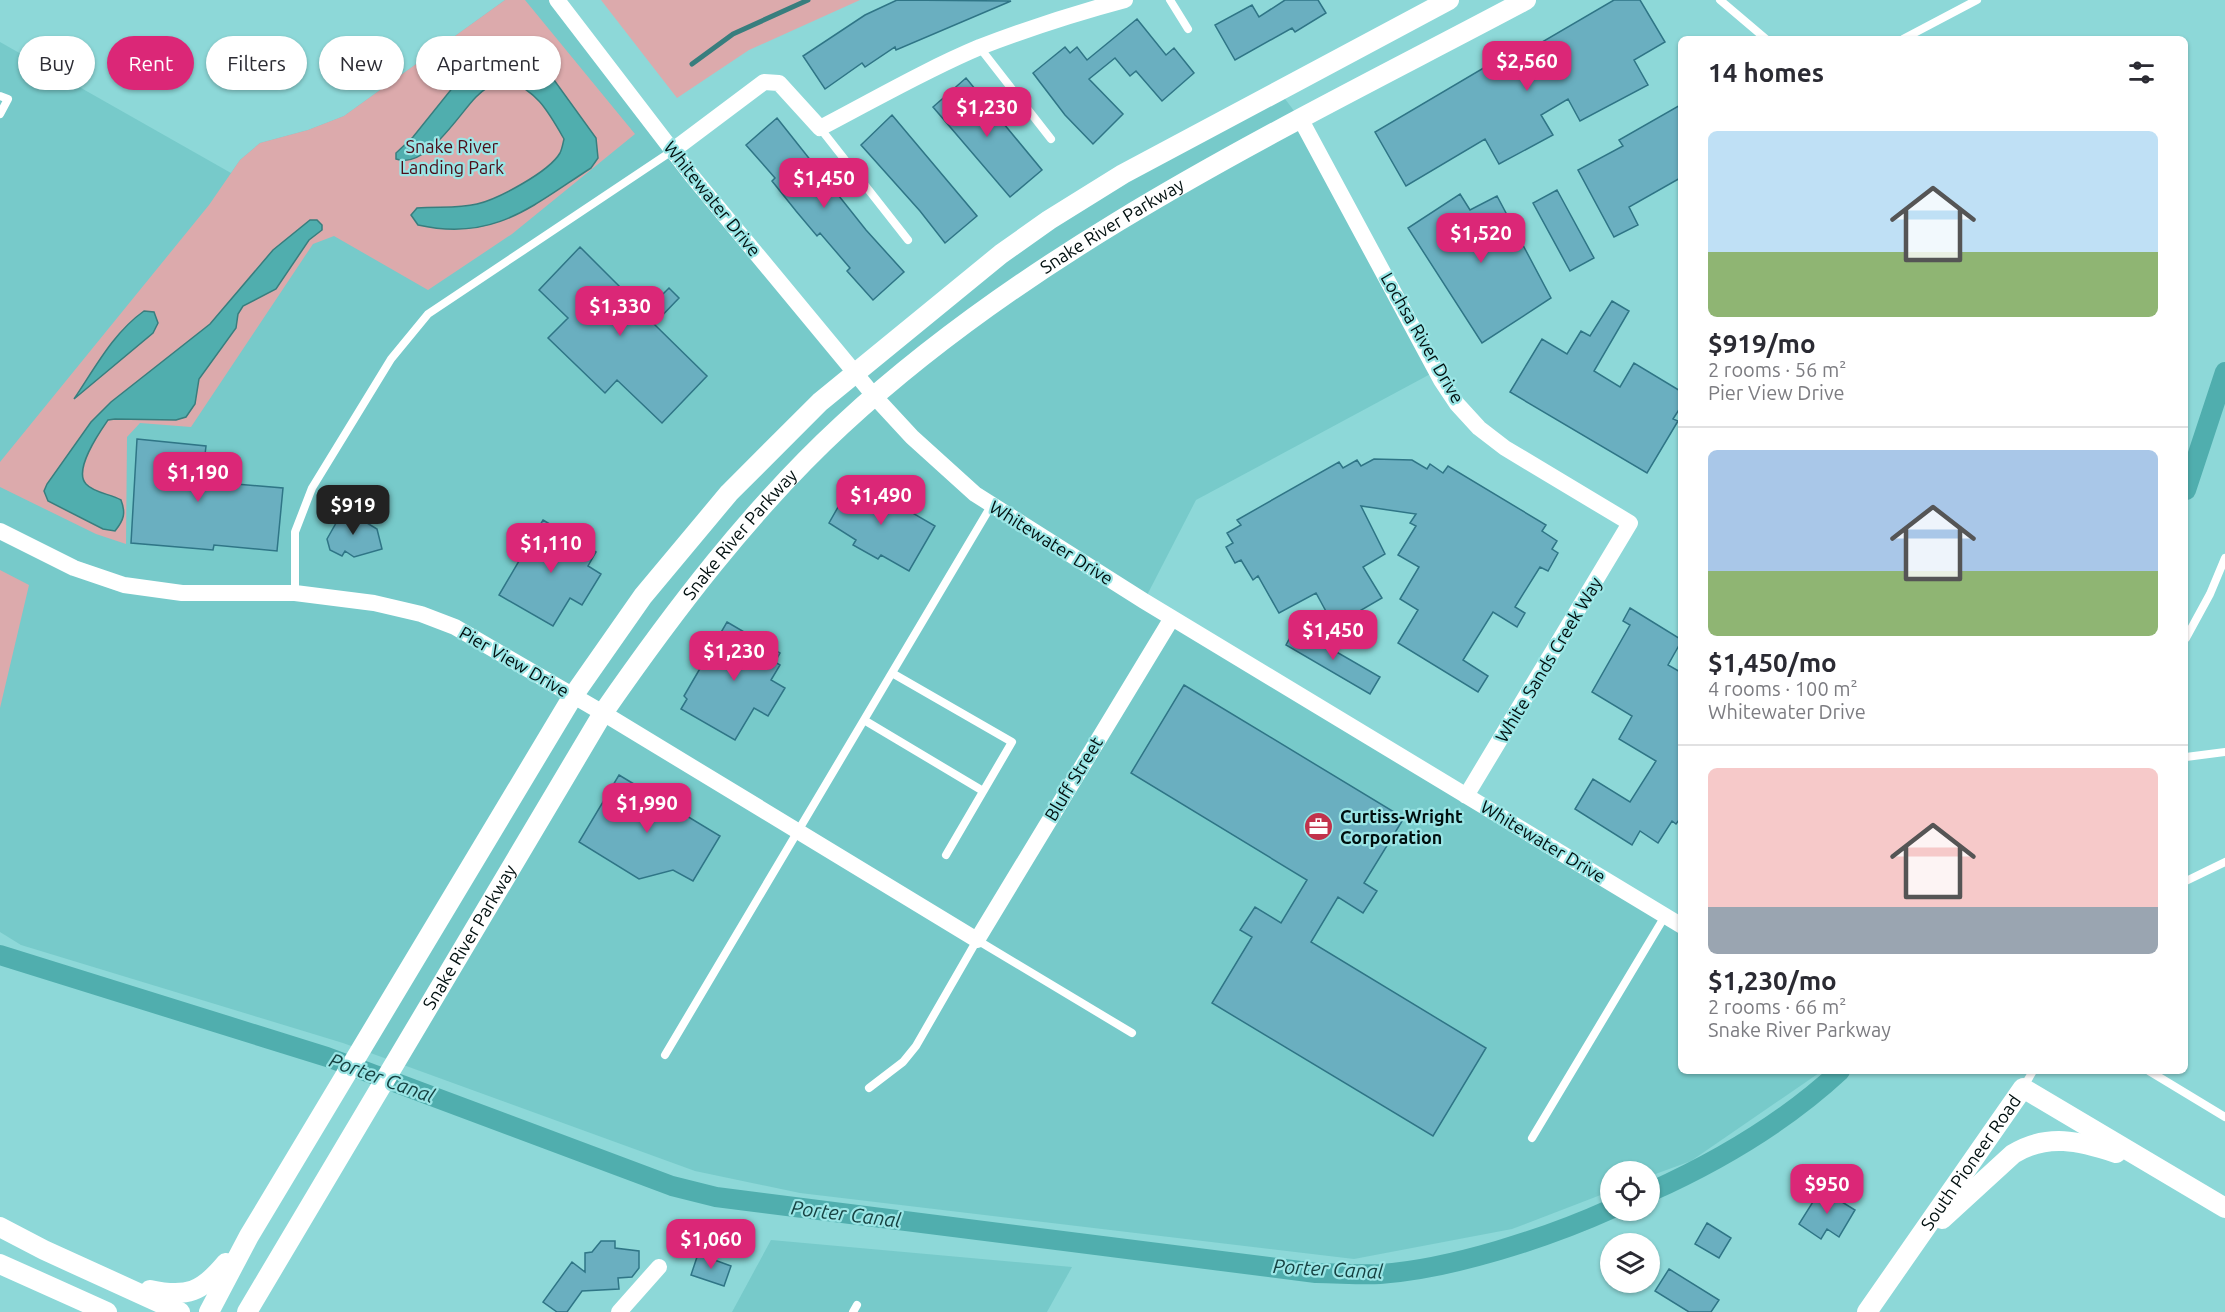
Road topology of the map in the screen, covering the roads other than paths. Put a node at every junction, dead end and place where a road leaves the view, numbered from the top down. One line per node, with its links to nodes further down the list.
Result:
1 (557, 0): 17 (street, Whitewater Drive)
2 (1125, 0): 11 (street)
3 (1170, 0): 8 (lane)
4 (1447, 0): 19 (street, Snake River Parkway)
5 (1526, 0): 14 (street, Snake River Parkway)
6 (1720, 0): 9 (lane)
7 (1977, 0): 10 (lane)
8 (1188, 29)
9 (1762, 36)
10 (1909, 36)
11 (980, 48): 15 (street); 16 (lane)
12 (0, 96): 13 (lane)
13 (0, 114)
14 (1301, 120): 20 (street, Snake River Parkway); 22 (street, Lochsa River Drive)
15 (820, 128): 17 (street); 18 (lane)
16 (1051, 139)
17 (672, 151): 19 (street, Whitewater Drive); 25 (lane)
18 (908, 240)
19 (856, 372): 20 (street, Whitewater Drive); 29 (street, Snake River Parkway)
20 (875, 397): 21 (street, Whitewater Drive); 30 (street, Snake River Parkway)
21 (991, 506): 26 (street, Whitewater Drive); 28 (lane)
22 (1630, 523): 35 (street, White Sands Creek Way)
23 (0, 531): 25 (street, Pier View Drive)
24 (2225, 558): 27 (lane)
25 (295, 593): 29 (street, Pier View Drive)
26 (1172, 618): 35 (street, Whitewater Drive); 42 (street, Bluff Street)
27 (2188, 634)
28 (892, 673): 31 (lane); 34 (lane)
29 (573, 696): 30 (street, Pier View Drive); 53 (street, Snake River Parkway)
30 (603, 713): 36 (street, Pier View Drive); 61 (street, Snake River Parkway)
31 (864, 720): 34 (lane); 36 (lane)
32 (2225, 752): 33 (lane)
33 (2188, 757)
34 (983, 791): 37 (lane)
35 (1466, 796): 40 (street, Whitewater Drive)
36 (797, 832): 42 (street, Pier View Drive); 44 (lane)
37 (946, 855)
38 (2225, 862): 39 (lane)
39 (2188, 880)
40 (1665, 916): 41 (street, Whitewater Drive); 49 (lane)
41 (1678, 924)
42 (977, 940): 43 (lane); 47 (lane)
43 (1132, 1034)
44 (665, 1055)
45 (2154, 1074): 48 (lane)
46 (2028, 1079): 50 (street, South Pioneer Road); 54 (street, South Pioneer Road)
47 (869, 1088)
48 (2225, 1117)
49 (1532, 1138)
50 (2152, 1164): 51 (street, South Pioneer Road); 54 (street)
51 (2225, 1208)
52 (0, 1227): 57 (street)
53 (249, 1236): 57 (street); 60 (street, Snake River Parkway)
54 (1915, 1243): 63 (street, South Pioneer Road)
55 (0, 1264): 58 (street)
56 (659, 1268): 62 (street)
57 (117, 1282): 59 (street)
58 (107, 1312)
59 (180, 1312)
60 (209, 1312)
61 (247, 1312)
62 (619, 1312)
63 (1867, 1312)

